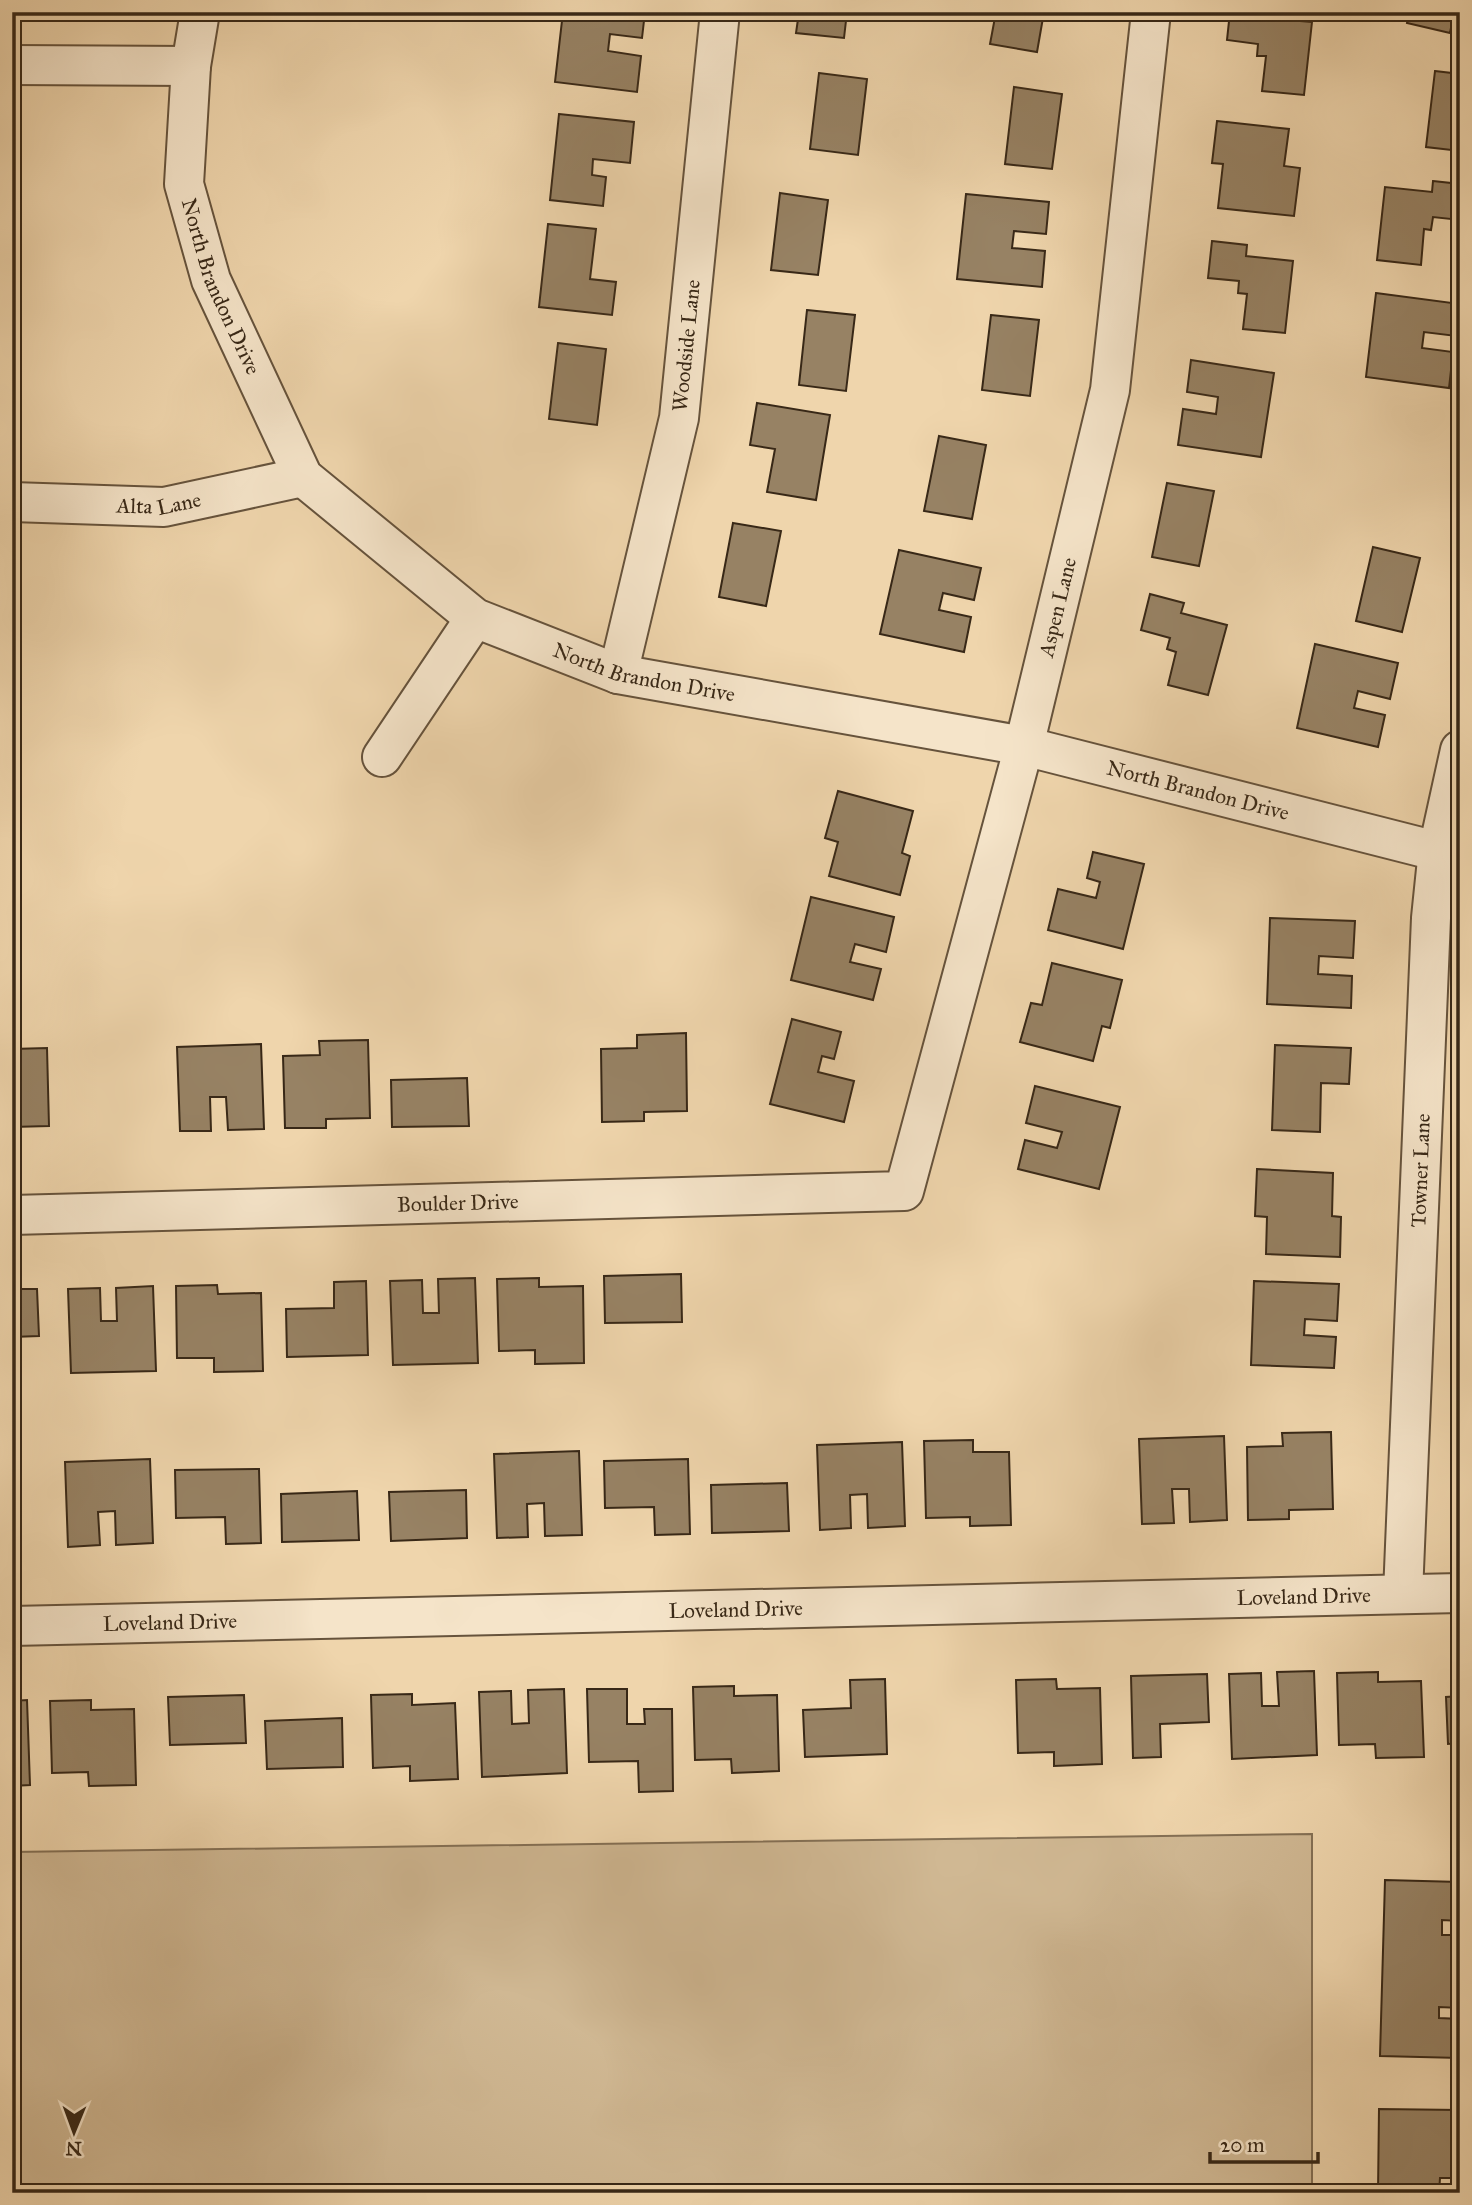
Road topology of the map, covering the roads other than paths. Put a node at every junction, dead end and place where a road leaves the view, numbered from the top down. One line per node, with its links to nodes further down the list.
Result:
1 (200, 12): 5 (street, North Brandon Drive)
2 (720, 12): 9 (street, Woodside Lane)
3 (1151, 12): 10 (street, Aspen Lane)
4 (12, 65): 5 (street)
5 (191, 66): 6 (street, North Brandon Drive)
6 (303, 477): 7 (street, Alta Lane); 8 (street, North Brandon Drive)
7 (12, 502)
8 (475, 618): 9 (street, North Brandon Drive); 12 (street)
9 (618, 674): 10 (street, North Brandon Drive)
10 (1024, 746): 13 (street, North Brandon Drive); 14 (street, Aspen Lane)
11 (1460, 750): 13 (street, Towner Lane)
12 (382, 757)
13 (1449, 854): 17 (street, Towner Lane)
14 (904, 1191): 15 (street, Boulder Drive)
15 (12, 1215)
16 (1460, 1592): 17 (street, Loveland Drive)
17 (1403, 1594): 18 (street, Loveland Drive)
18 (12, 1626)

